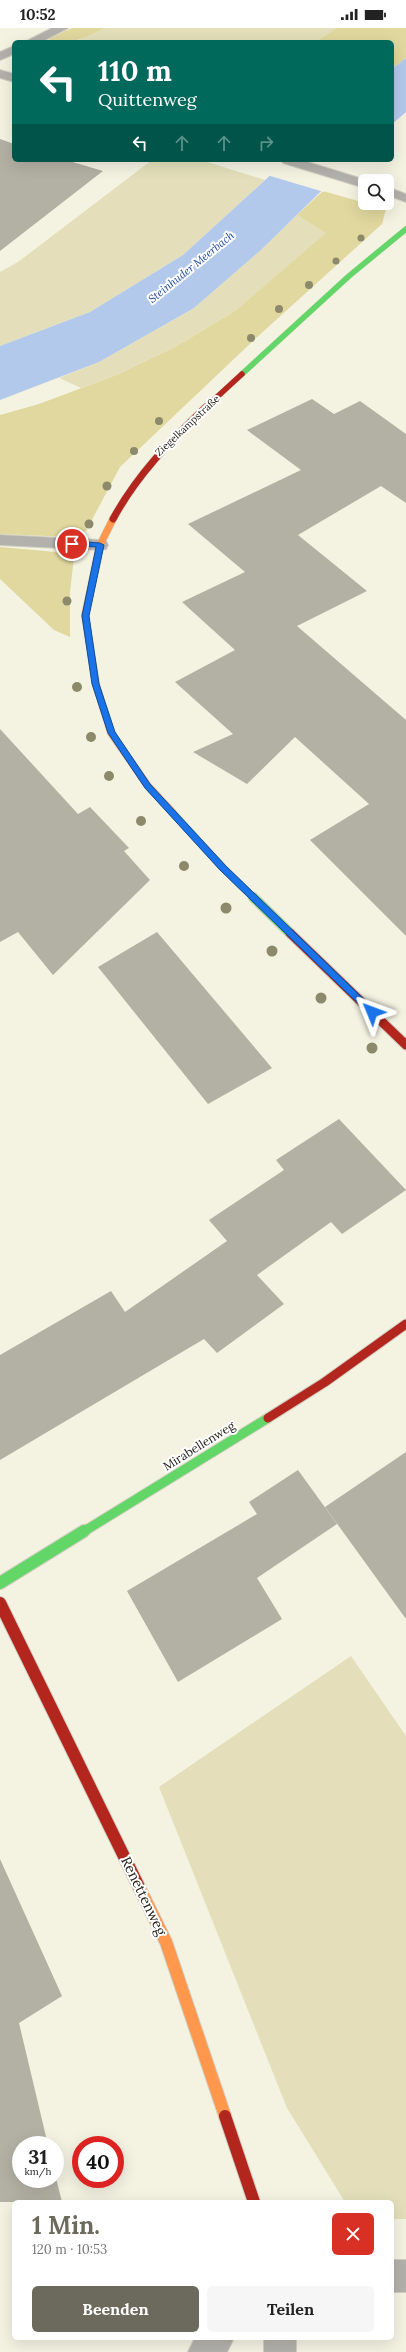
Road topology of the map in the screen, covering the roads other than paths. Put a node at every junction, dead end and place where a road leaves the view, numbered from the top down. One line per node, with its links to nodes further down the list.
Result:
1 (62, 28): 2 (street)
2 (35, 40)
3 (12, 51): 4 (street)
4 (0, 56)
5 (0, 74): 6 (street)
6 (12, 77)
7 (295, 162): 8 (street)
8 (358, 181)
9 (394, 194): 10 (street)
10 (406, 198)
11 (406, 229): 13 (street, Ziegelkampstraße)
12 (0, 540): 13 (street)
13 (100, 545): 14 (street, Ziegelkampstraße)
14 (406, 1045)
15 (406, 1324): 16 (street, Mirabellenweg)
16 (0, 1583)
17 (0, 1603): 18 (street, Renettenweg)
18 (253, 2200)
19 (394, 2276): 20 (street)
20 (406, 2276)
21 (216, 2340): 23 (street)
22 (280, 2340): 24 (street)
23 (204, 2352)
24 (280, 2352)

